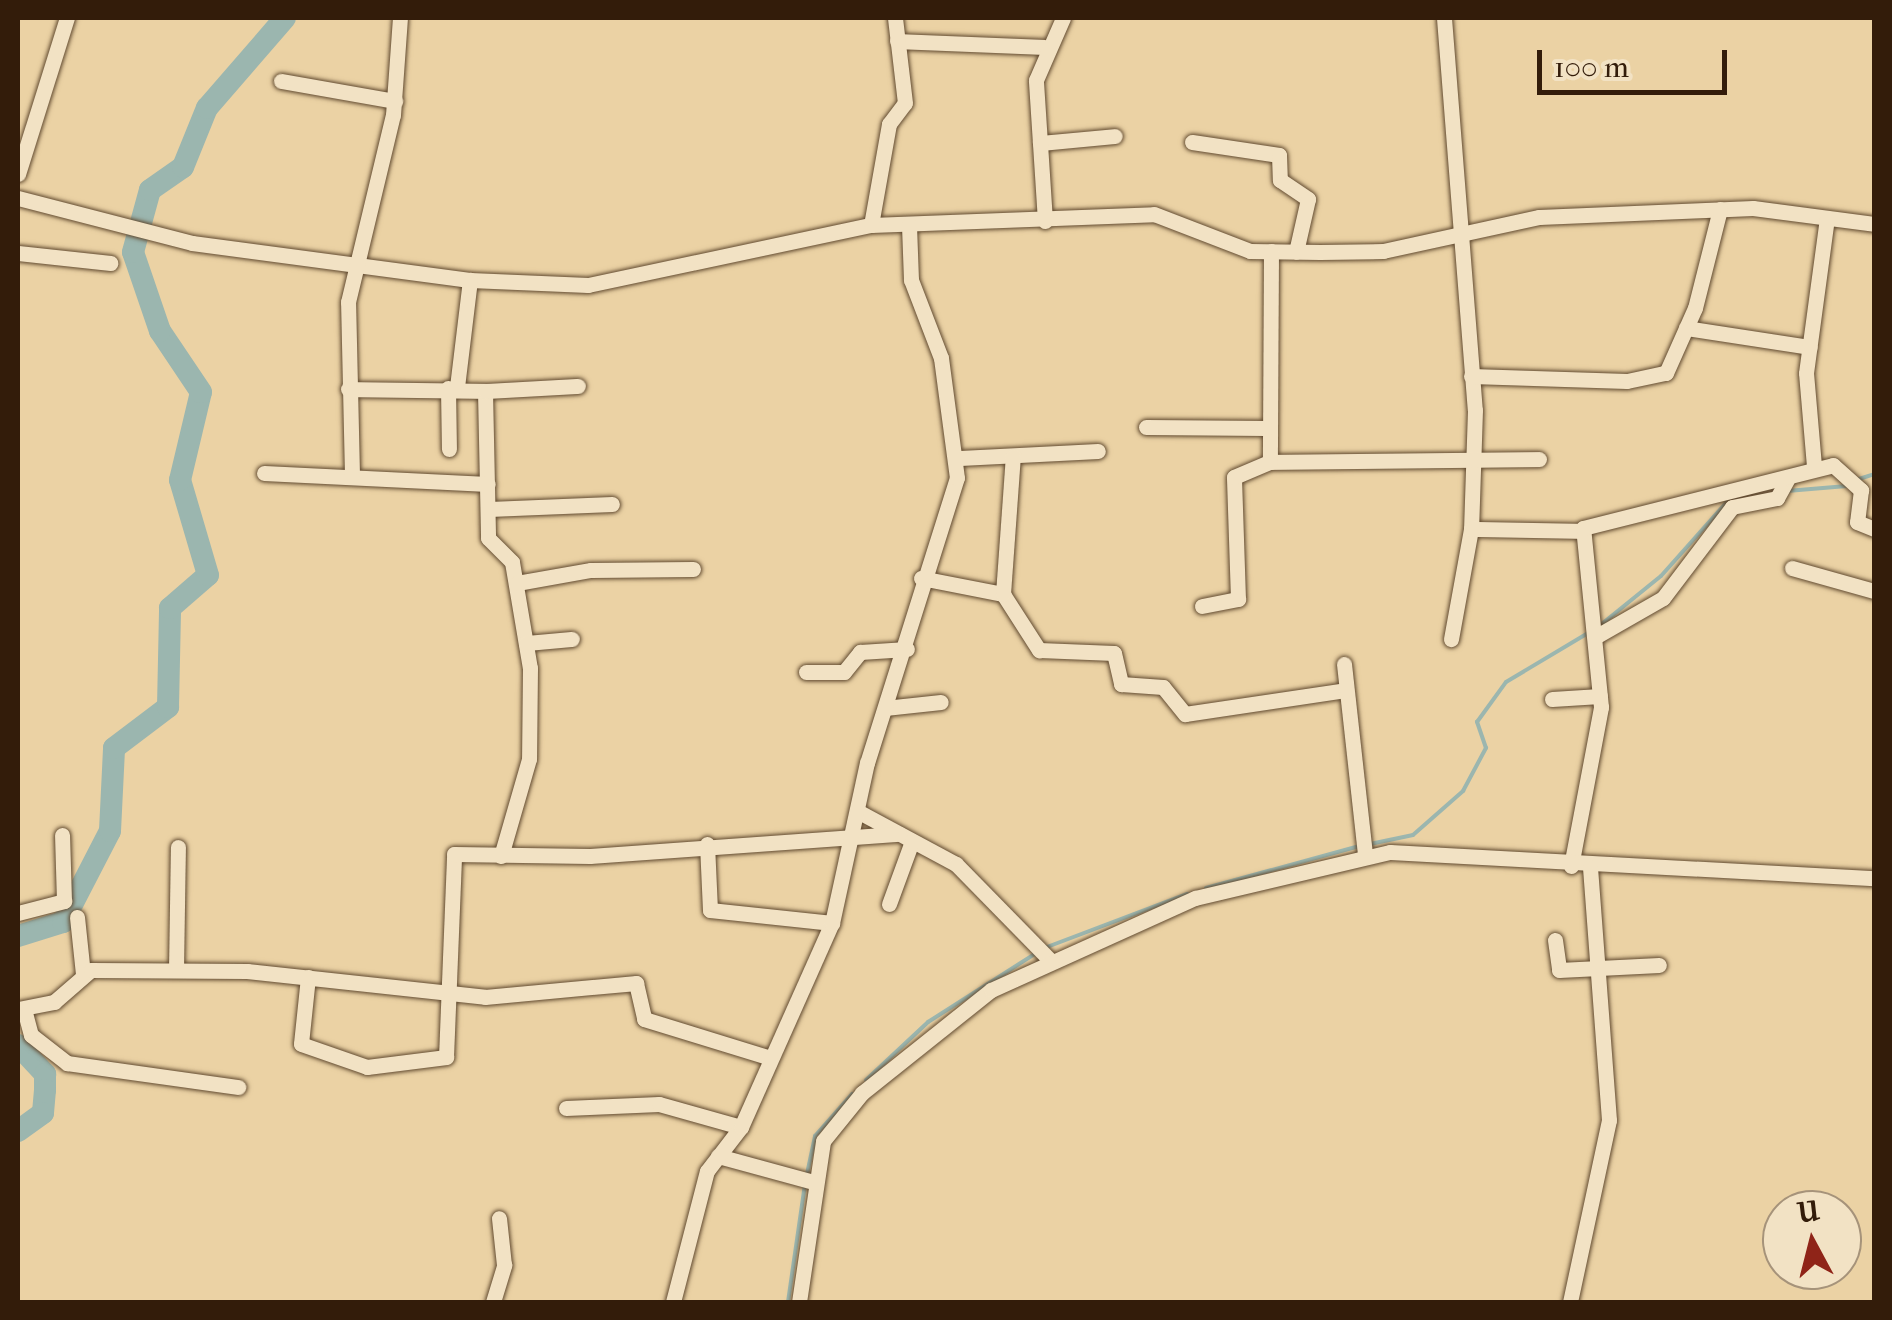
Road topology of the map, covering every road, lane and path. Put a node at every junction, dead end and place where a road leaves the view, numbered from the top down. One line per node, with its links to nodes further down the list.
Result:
1 (67, 18): 13 (street)
2 (400, 18): 9 (street)
3 (895, 18): 6 (street)
4 (1062, 18): 7 (street)
5 (1444, 18): 20 (street)
6 (896, 41): 7 (street); 21 (street)
7 (1044, 47): 12 (street)
8 (281, 81): 9 (street)
9 (395, 101): 26 (street)
10 (1115, 136): 12 (street)
11 (1192, 142): 23 (street)
12 (1040, 143): 17 (street)
13 (18, 174)
14 (18, 198): 26 (street)
15 (1720, 209): 16 (street); 20 (street); 28 (street)
16 (1827, 218): 19 (street); 29 (street)
17 (1045, 221): 18 (street); 22 (street)
18 (909, 224): 21 (street); 40 (street)
19 (1874, 224)
20 (1467, 225): 23 (street); 30 (street)
21 (870, 226): 27 (street)
22 (1270, 251): 23 (street); 36 (street)
23 (1296, 252)
24 (18, 253): 25 (street)
25 (110, 263)
26 (354, 263): 27 (street); 32 (street)
27 (470, 280): 33 (street)
28 (1686, 328): 29 (street); 30 (street)
29 (1810, 348): 44 (street)
30 (1471, 376): 43 (street)
31 (578, 386): 34 (street)
32 (348, 388): 33 (street); 46 (street)
33 (453, 388): 34 (street); 37 (street)
34 (486, 391): 47 (street)
35 (1146, 427): 36 (street)
36 (1266, 428): 42 (street)
37 (449, 449)
38 (1098, 451): 39 (street)
39 (1014, 456): 40 (street); 59 (street)
40 (960, 458): 56 (street)
41 (1539, 460): 43 (street)
42 (1270, 462): 43 (street); 60 (street)
43 (1473, 462): 51 (street)
44 (1814, 466): 48 (street); 52 (street)
45 (264, 473): 46 (street)
46 (352, 475): 47 (street)
47 (488, 484): 50 (street)
48 (1740, 493): 53 (street); 61 (street)
49 (612, 504): 50 (street)
50 (488, 510): 57 (street)
51 (1471, 529): 53 (street); 62 (street)
52 (1874, 529)
53 (1580, 531): 61 (street)
54 (1792, 568): 58 (street)
55 (694, 569): 57 (street)
56 (921, 578): 59 (street); 65 (street)
57 (517, 583): 64 (street)
58 (1874, 591)
59 (1003, 594): 68 (street)
60 (1202, 606)
61 (1594, 633): 69 (street)
62 (1451, 639)
63 (572, 640): 64 (street)
64 (526, 643): 80 (street)
65 (907, 649): 67 (street); 72 (street)
66 (1344, 664): 68 (street)
67 (806, 672)
68 (1345, 690): 79 (street)
69 (1600, 696): 70 (street); 81 (street)
70 (1552, 698)
71 (941, 702): 72 (street)
72 (885, 708): 73 (street)
73 (859, 812): 75 (street); 76 (street)
74 (62, 836): 85 (street)
75 (906, 838): 76 (street); 84 (street); 89 (street)
76 (852, 840): 77 (street); 87 (street)
77 (707, 844): 80 (street); 87 (street)
78 (178, 847): 92 (street)
79 (1364, 848): 81 (street); 89 (street)
80 (501, 856): 95 (street)
81 (1571, 866): 82 (street)
82 (1590, 867): 83 (street); 91 (street)
83 (1874, 878)
84 (889, 904)
85 (18, 913)
86 (77, 917): 93 (street)
87 (832, 924): 97 (street)
88 (1554, 940): 91 (street)
89 (1044, 952): 102 (street)
90 (1660, 965): 91 (street)
91 (1594, 967): 107 (street)
92 (176, 970): 93 (street); 94 (street)
93 (84, 974): 96 (street)
94 (308, 978): 95 (street); 95 (street)
95 (452, 990): 97 (street)
96 (20, 1008): 98 (street)
97 (770, 1058): 100 (street)
98 (238, 1087)
99 (566, 1108): 100 (street)
100 (741, 1126): 101 (street)
101 (718, 1156): 102 (street); 105 (street)
102 (808, 1181): 106 (street)
103 (498, 1218): 104 (street)
104 (493, 1302)
105 (673, 1302)
106 (799, 1302)
107 (1570, 1302)

